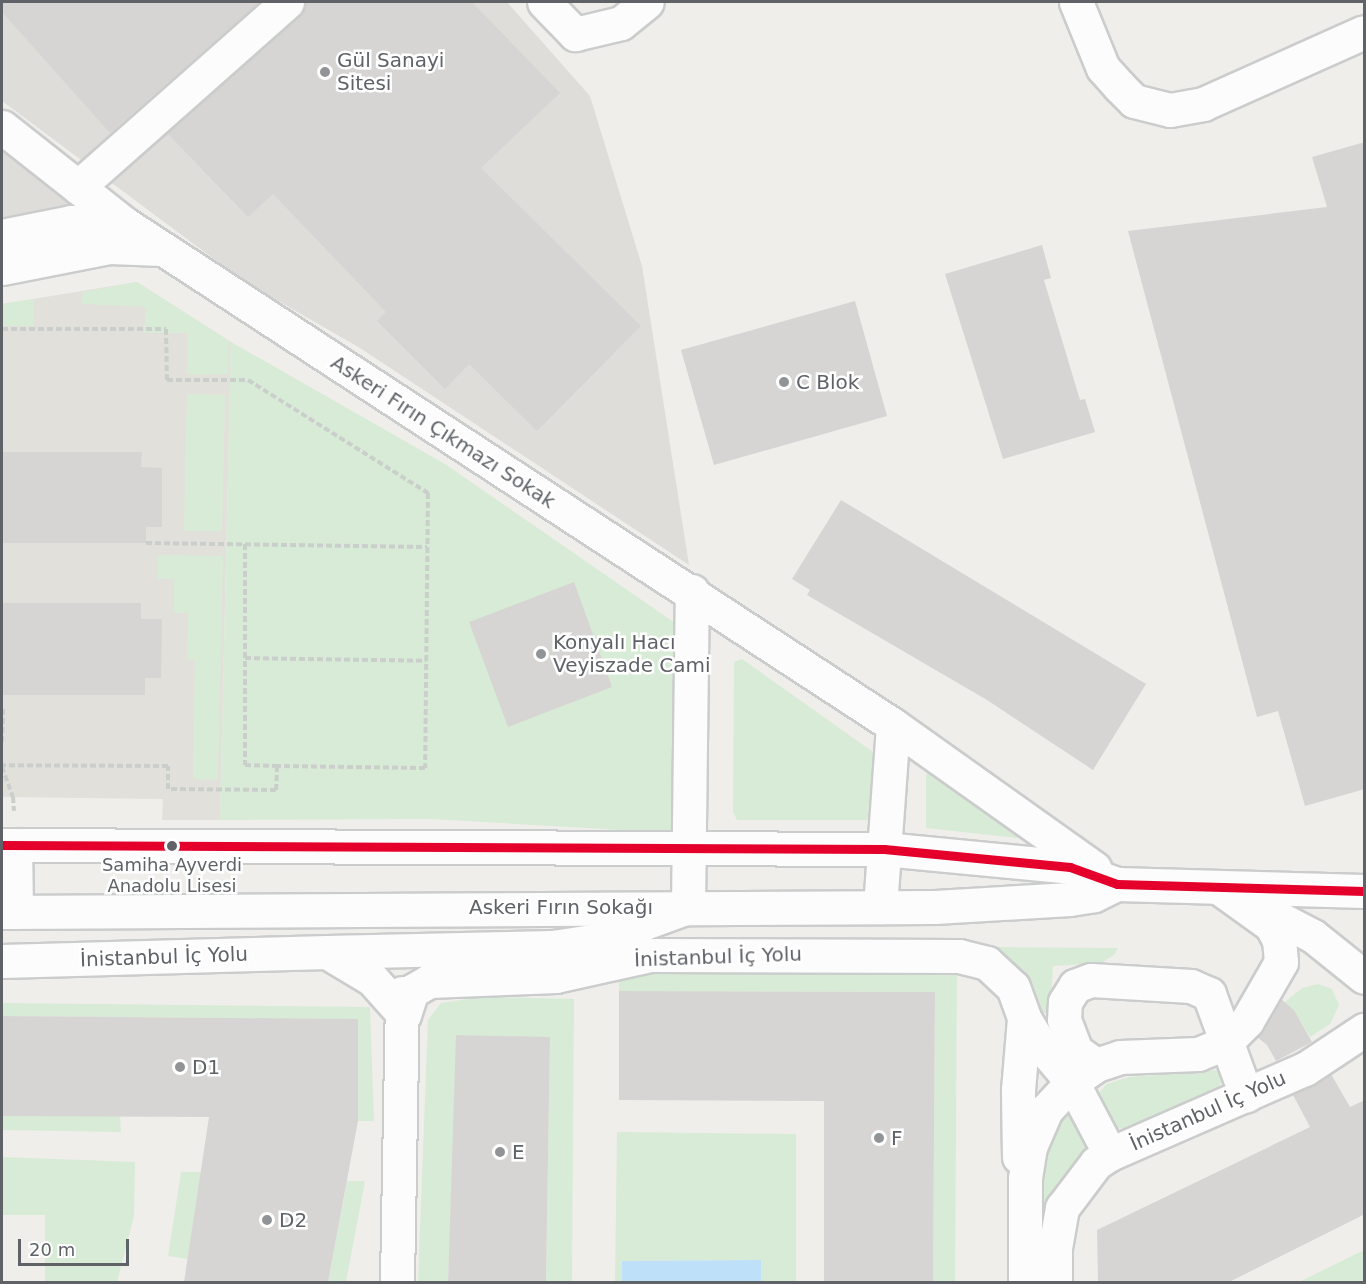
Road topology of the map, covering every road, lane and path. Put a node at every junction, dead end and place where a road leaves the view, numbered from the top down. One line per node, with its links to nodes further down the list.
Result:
1 (287, 2): 7 (street)
2 (544, 2): 3 (street)
3 (647, 2)
4 (1076, 2): 5 (street)
5 (1365, 32)
6 (2, 127): 7 (street, Askeri Fırın Çıkmazı Sokak)
7 (78, 187): 8 (street, Askeri Fırın Çıkmazı Sokak)
8 (125, 224): 9 (street); 10 (street, Askeri Fırın Çıkmazı Sokak)
9 (2, 236)
10 (164, 250): 11 (street); 16 (street, Askeri Fırın Çıkmazı Sokak)
11 (2, 268)
12 (2, 329): 15 (path)
13 (146, 543): 14 (path)
14 (245, 544): 15 (path); 17 (path)
15 (427, 547): 18 (path)
16 (692, 591): 20 (street, Askeri Fırın Çıkmazı Sokak); 25 (street)
17 (245, 658): 18 (path); 23 (path)
18 (426, 661): 23 (path)
19 (3, 706): 21 (path)
20 (893, 725): 26 (street); 27 (street, Askeri Fırın Çıkmazı Sokak)
21 (2, 742)
22 (2, 766): 23 (path); 24 (path)
23 (277, 766)
24 (8, 845): 25 (street, Askeri Fırın Sokağı); 32 (street)
25 (687, 849): 26 (street, Askeri Fırın Sokağı); 30 (street)
26 (884, 849): 27 (street, Askeri Fırın Sokağı); 31 (street)
27 (1117, 884): 28 (street, Askeri Fırın Sokağı); 31 (street, Askeri Fırın Sokağı)
28 (1218, 887): 29 (street, Askeri Fırın Sokağı); 36 (street); 40 (street)
29 (1365, 891)
30 (688, 907): 31 (street, Askeri Fırın Sokağı); 32 (street, Askeri Fırın Sokağı); 33 (street, İnistanbul İç Yolu)
31 (880, 907)
32 (9, 912)
33 (441, 948): 34 (street, İnistanbul İç Yolu); 37 (street, İnistanbul İç Yolu)
34 (327, 952): 35 (street, İnistanbul İç Yolu); 37 (street)
35 (2, 961)
36 (1365, 977)
37 (404, 1016): 38 (street, İnistanbul İç Yolu); 45 (street, İnistanbul İç Yolu)
38 (1024, 1018): 41 (street, İnistanbul İç Yolu); 44 (street, İnistanbul İç Yolu)
39 (1365, 1030): 42 (street, İnistanbul İç Yolu)
40 (1225, 1043): 41 (street); 41 (street); 42 (street)
41 (1084, 1073): 43 (street, İnistanbul İç Yolu); 44 (street, İnistanbul İç Yolu)
42 (1246, 1095): 43 (street, İnistanbul İç Yolu)
43 (1110, 1154): 47 (street, İnistanbul İç Yolu)
44 (1025, 1178): 46 (street, İnistanbul İç Yolu)
45 (397, 1282)
46 (1024, 1282)
47 (1055, 1282)

